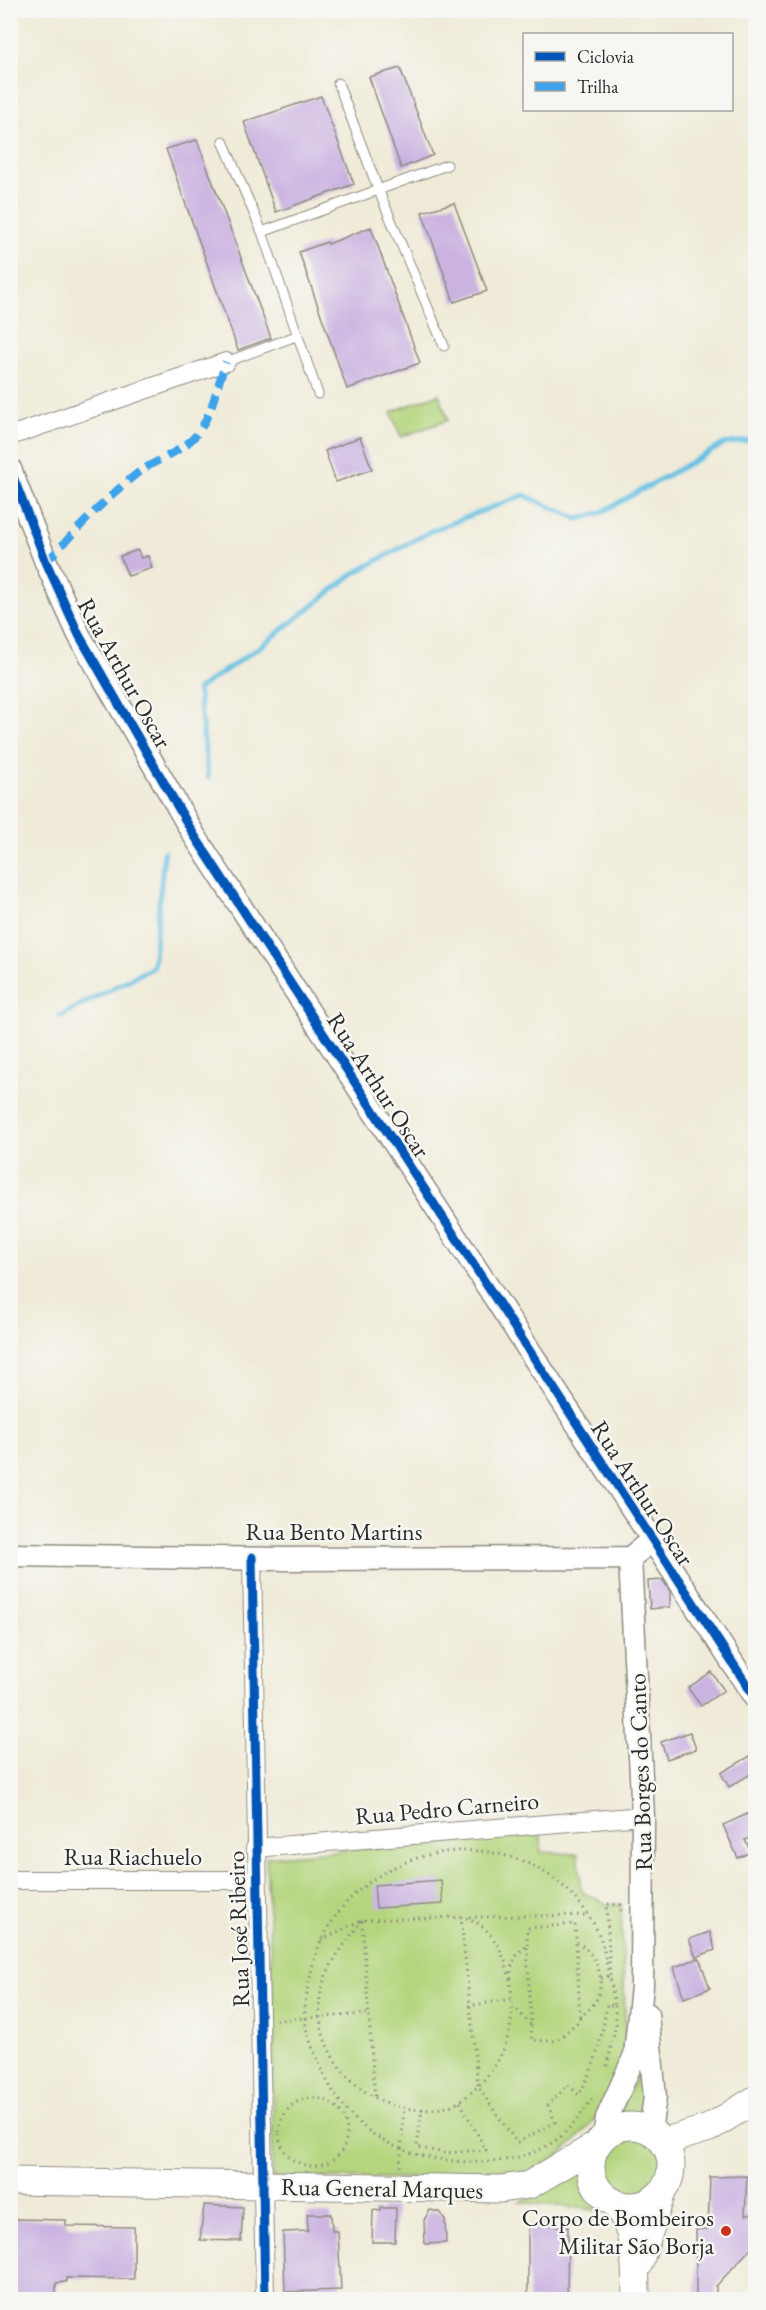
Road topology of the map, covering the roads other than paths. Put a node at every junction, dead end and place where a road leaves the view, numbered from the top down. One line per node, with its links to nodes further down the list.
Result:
1 (338, 83): 4 (lane)
2 (223, 141): 5 (lane)
3 (447, 165): 4 (lane)
4 (378, 189): 5 (lane); 7 (lane)
5 (262, 232): 6 (lane)
6 (296, 336): 8 (lane); 9 (lane)
7 (444, 346)
8 (226, 362): 10 (street)
9 (318, 394)
10 (10, 436)
11 (10, 470): 12 (street, Rua Arthur Oscar)
12 (651, 1541): 15 (street); 16 (street, Rua Arthur Oscar)
13 (10, 1555): 14 (street, Rua Bento Martins)
14 (252, 1557): 15 (street, Rua Bento Martins); 18 (street, Rua José Ribeiro)
15 (630, 1558): 17 (street, Rua Borges do Canto)
16 (756, 1700)
17 (643, 1816): 18 (street, Rua Pedro Carneiro); 21 (street, Rua Borges do Canto)
18 (255, 1848): 20 (street, Rua José Ribeiro)
19 (10, 1880): 20 (street, Rua Riachuelo)
20 (256, 1880): 26 (street, Rua José Ribeiro)
21 (642, 1986): 23 (street, Rua Borges do Canto); 24 (street, Rua Borges do Canto)
22 (756, 2099): 23 (main road)
23 (657, 2136): 24 (main road); 27 (main road)
24 (601, 2141): 26 (main road, Rua General Marques); 28 (main road)
25 (10, 2181): 26 (main road, Rua General Marques)
26 (262, 2187): 30 (street, Rua José Ribeiro)
27 (662, 2192): 28 (main road); 29 (main road)
28 (613, 2202): 29 (main road)
29 (636, 2273): 31 (main road)
30 (265, 2300)
31 (636, 2300)

